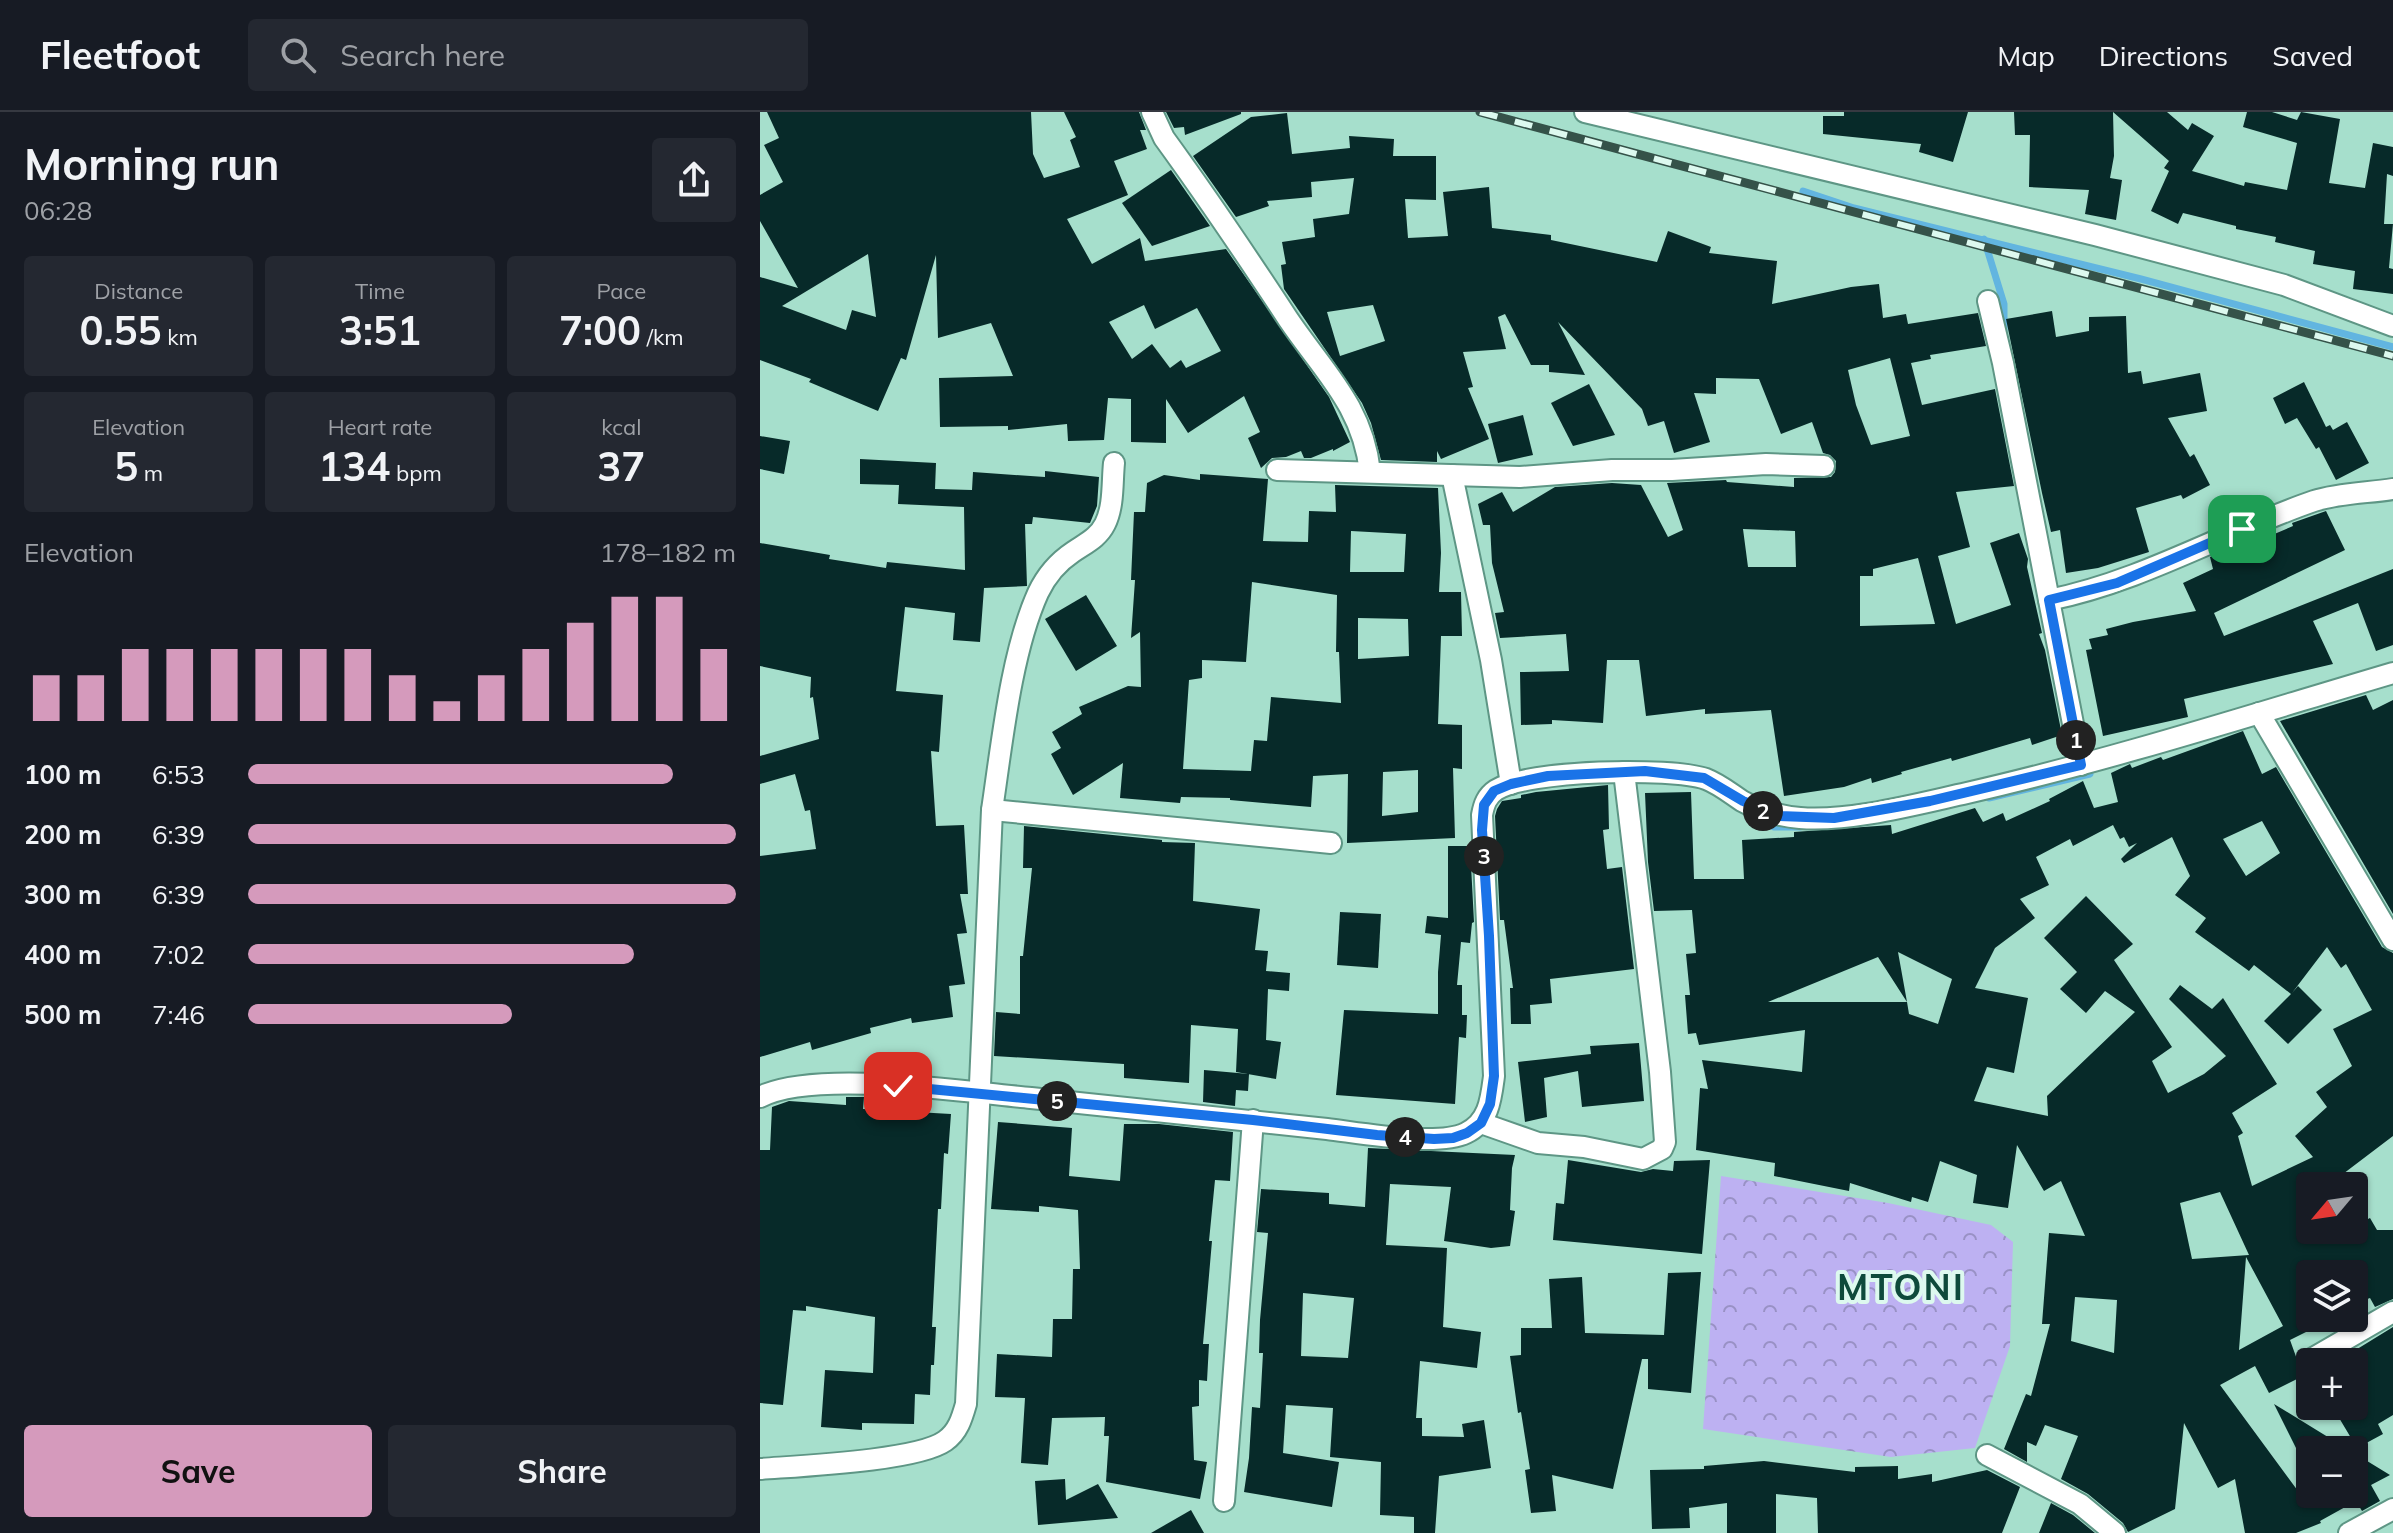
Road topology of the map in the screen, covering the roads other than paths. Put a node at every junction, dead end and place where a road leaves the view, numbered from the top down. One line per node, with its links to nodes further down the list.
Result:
1 (1152, 112): 8 (street)
2 (1585, 112): 4 (street)
3 (1988, 301): 11 (street)
4 (2393, 326)
5 (1114, 463): 17 (street)
6 (1824, 466): 9 (street)
7 (1277, 470): 8 (street)
8 (1370, 472): 9 (street)
9 (1452, 475): 16 (street)
10 (2393, 489): 11 (street)
11 (2049, 600): 14 (street)
12 (2393, 673): 13 (street)
13 (2259, 713): 14 (street); 19 (street)
14 (2081, 765): 15 (street)
15 (1624, 772): 16 (street); 23 (street)
16 (1511, 784): 23 (street)
17 (992, 810): 18 (street); 20 (street)
18 (1331, 843)
19 (2393, 940)
20 (979, 1093): 21 (street); 22 (street); 27 (street)
21 (760, 1097)
22 (1253, 1120): 23 (street); 28 (street)
23 (1481, 1123)
24 (2393, 1312): 25 (street)
25 (2331, 1348)
26 (1987, 1455): 30 (street)
27 (760, 1469)
28 (1224, 1501)
29 (2393, 1509): 31 (street)
30 (2115, 1533)
31 (2349, 1533)

